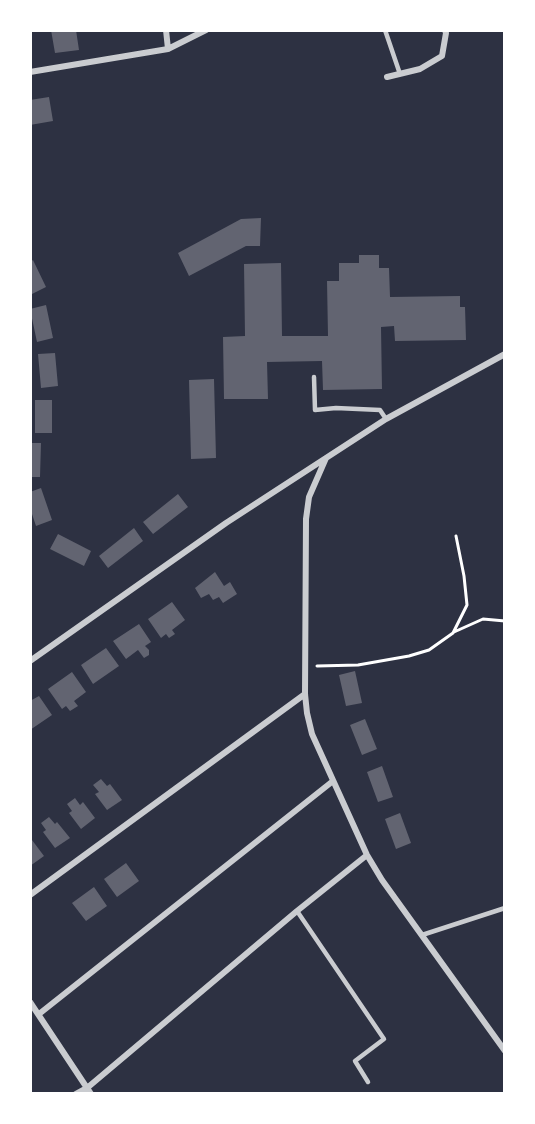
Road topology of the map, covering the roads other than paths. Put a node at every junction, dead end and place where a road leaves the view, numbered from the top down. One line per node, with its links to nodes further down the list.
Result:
1 (166, 30): 5 (street)
2 (206, 30): 5 (street)
3 (385, 30): 7 (lane)
4 (445, 30): 7 (street)
5 (168, 49): 6 (street)
6 (30, 70)
7 (400, 74): 8 (street)
8 (387, 77)
9 (505, 354): 11 (street)
10 (314, 377): 11 (lane)
11 (386, 419): 12 (street)
12 (326, 458): 13 (street); 14 (street)
13 (30, 661)
14 (305, 694): 15 (street); 17 (street)
15 (333, 780): 16 (street); 22 (street)
16 (368, 855): 19 (street); 20 (street)
17 (30, 895)
18 (505, 908): 20 (lane)
19 (297, 911): 24 (lane); 25 (street)
20 (422, 935): 23 (street)
21 (30, 1002): 22 (street)
22 (39, 1014): 25 (street)
23 (505, 1051)
24 (369, 1082)
25 (89, 1091): 26 (street)
26 (76, 1094)

